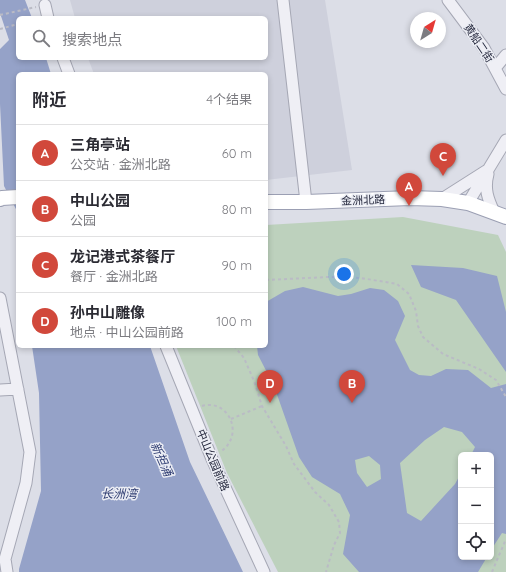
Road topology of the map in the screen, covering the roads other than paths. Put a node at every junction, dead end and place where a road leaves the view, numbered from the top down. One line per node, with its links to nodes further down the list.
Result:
1 (283, 0): 15 (street)
2 (454, 3): 6 (street, 黄船二街)
3 (45, 5): 4 (street)
4 (48, 16)
5 (64, 60): 7 (street)
6 (503, 61): 8 (street, 黄船二街)
7 (68, 72)
8 (506, 89)
9 (506, 140): 10 (street)
10 (490, 168): 13 (street); 16 (street); 17 (street)
11 (16, 197): 12 (main road)
12 (1, 198)
13 (442, 199): 15 (main road, 金洲北路); 16 (main road, 金洲北路)
14 (268, 202): 15 (main road, 金洲北路)
15 (306, 202)
16 (468, 203): 17 (main road, 金洲北路)
17 (500, 214)
18 (0, 298): 21 (street)
19 (167, 348): 23 (street, 中山公园前路)
20 (0, 390): 21 (street)
21 (18, 390): 22 (street)
22 (7, 572)
23 (264, 572)

